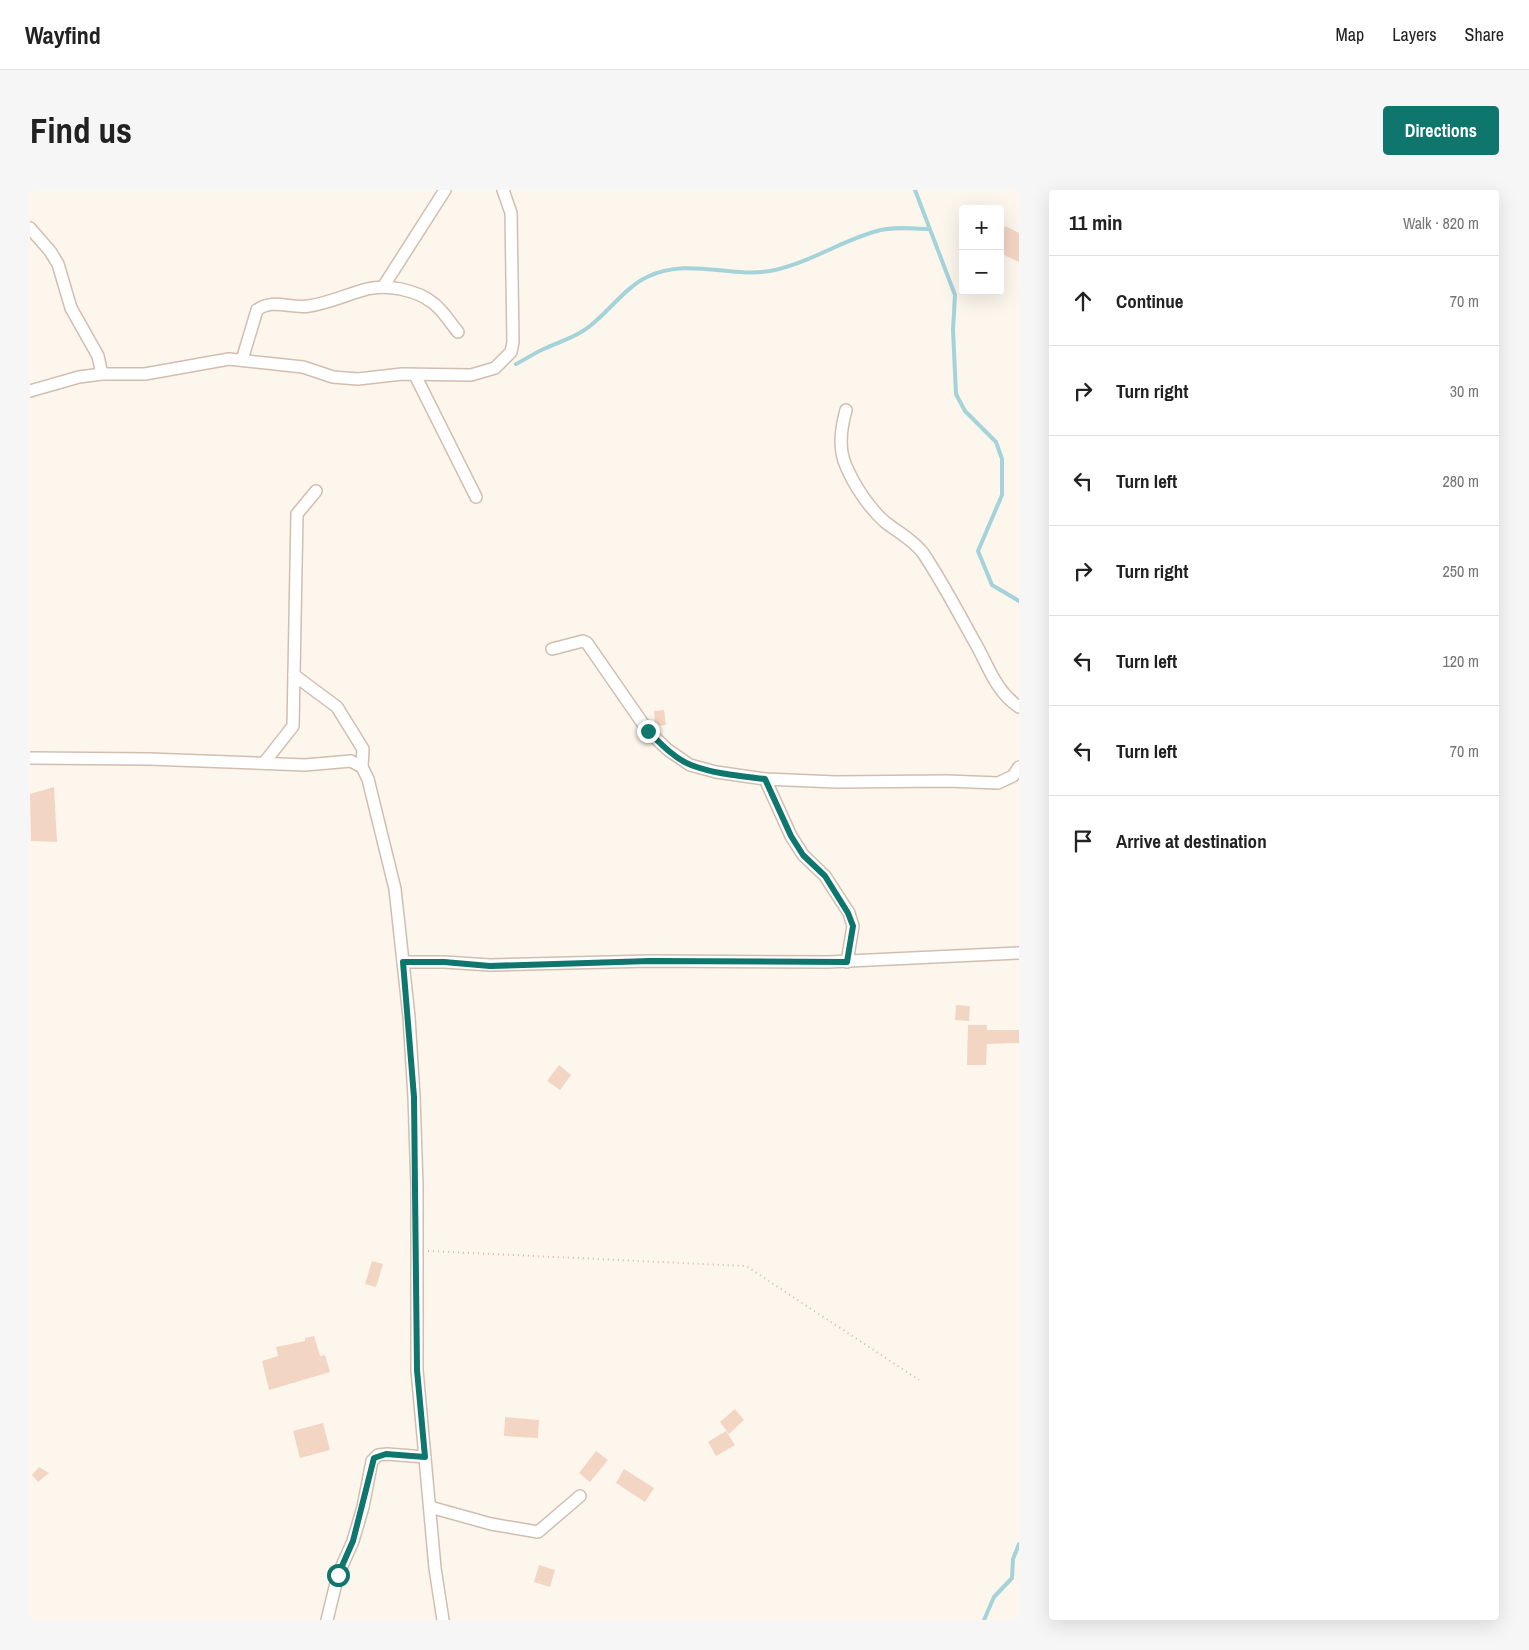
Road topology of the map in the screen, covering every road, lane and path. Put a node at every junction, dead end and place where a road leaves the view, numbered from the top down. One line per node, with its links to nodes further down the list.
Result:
1 (446, 190): 4 (street)
2 (503, 190): 8 (street)
3 (30, 228): 7 (street)
4 (383, 286): 5 (street); 6 (street)
5 (458, 332)
6 (242, 360): 7 (street); 8 (street)
7 (102, 374): 9 (street)
8 (415, 374): 12 (street)
9 (30, 391)
10 (846, 410): 15 (street)
11 (316, 491): 14 (street)
12 (476, 498)
13 (552, 649): 20 (street)
14 (294, 676): 17 (street); 18 (street)
15 (1019, 707)
16 (30, 758): 17 (street)
17 (264, 763): 18 (street)
18 (362, 767): 22 (street)
19 (1019, 767): 20 (street)
20 (765, 779): 23 (street)
21 (1019, 953): 23 (street)
22 (403, 962): 23 (street); 24 (street)
23 (847, 962)
24 (416, 1250): 25 (path); 26 (street)
25 (919, 1380)
26 (425, 1457): 28 (street); 29 (street)
27 (580, 1496): 28 (street)
28 (430, 1507): 30 (street)
29 (327, 1620)
30 (443, 1620)

